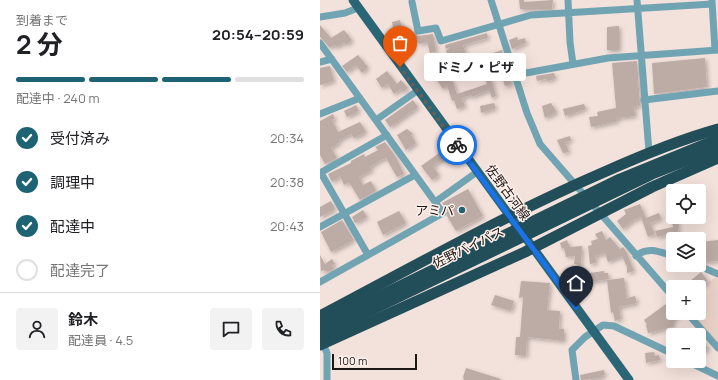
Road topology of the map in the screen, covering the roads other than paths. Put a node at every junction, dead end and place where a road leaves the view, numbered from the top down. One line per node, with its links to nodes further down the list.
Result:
1 (491, 0): 10 (street)
2 (568, 0): 8 (street)
3 (637, 0): 7 (street)
4 (412, 2): 10 (street)
5 (712, 2): 7 (street); 12 (street)
6 (355, 4): 9 (street); 18 (main road, 佐野古河線)
7 (638, 9): 8 (street); 13 (street)
8 (568, 14): 10 (street); 16 (street)
9 (320, 17)
10 (499, 23): 17 (street)
11 (320, 43): 14 (street)
12 (717, 50): 13 (street)
13 (641, 56): 16 (street); 21 (street)
14 (332, 59): 15 (street); 20 (street)
15 (320, 62)
16 (573, 64): 17 (street)
17 (515, 75): 33 (street)
18 (417, 90): 23 (street); 30 (main road, 佐野古河線)
19 (718, 91): 21 (street)
20 (360, 98): 22 (street); 23 (street)
21 (644, 100): 28 (street)
22 (320, 114)
23 (376, 120): 25 (street)
24 (718, 129): 28 (highway)
25 (387, 135): 31 (street); 32 (street)
26 (718, 139): 49 (highway, 佐野バイパス, bridge)
27 (718, 148): 51 (highway, 佐野バイパス, bridge)
28 (648, 152): 33 (highway)
29 (718, 158): 36 (highway)
30 (477, 172): 34 (street); 37 (main road, 佐野古河線)
31 (320, 173): 35 (street)
32 (415, 175): 34 (street); 35 (street)
33 (574, 185): 36 (street); 37 (highway)
34 (435, 202): 41 (street)
35 (344, 213): 38 (street); 41 (street)
36 (600, 215): 39 (highway); 42 (street)
37 (509, 216): 39 (main road, 佐野古河線); 47 (highway)
38 (320, 227)
39 (532, 248): 50 (main road, 佐野古河線); 51 (highway)
40 (666, 254): 42 (street)
41 (368, 255): 45 (street)
42 (636, 256): 46 (street)
43 (706, 269): 44 (street)
44 (718, 274)
45 (320, 282)
46 (666, 290)
47 (320, 316)
48 (693, 320): 52 (street)
49 (320, 325)
50 (593, 331): 53 (street); 57 (street); 58 (main road, 佐野古河線)
51 (321, 341): 56 (street)
52 (718, 348)
53 (666, 351)
54 (701, 368): 55 (street)
55 (718, 376)
56 (327, 380)
57 (576, 380)
58 (629, 380)

